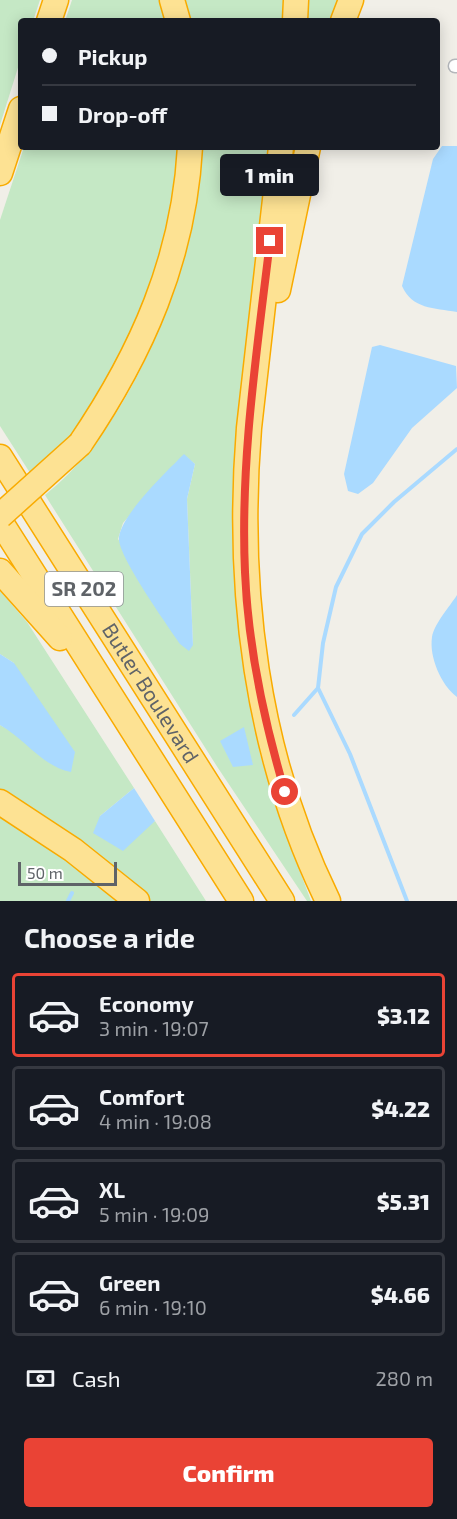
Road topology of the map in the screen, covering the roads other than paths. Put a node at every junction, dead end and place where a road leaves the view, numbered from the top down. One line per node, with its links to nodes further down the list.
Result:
1 (56, 0): 5 (highway)
2 (172, 0): 6 (highway)
3 (296, 0): 7 (highway)
4 (351, 0): 8 (highway)
5 (50, 18)
6 (177, 18)
7 (295, 18)
8 (344, 18)
9 (18, 118): 13 (highway)
10 (190, 150): 16 (highway, bridge)
11 (280, 150): 14 (highway)
12 (307, 150): 14 (highway)
13 (0, 173)
14 (249, 428): 24 (highway)
15 (0, 457): 23 (highway, Butler Boulevard / SR 202)
16 (0, 516)
17 (0, 521): 19 (highway, Butler Boulevard / SR 202)
18 (0, 571): 19 (highway)
19 (112, 697): 22 (highway, Butler Boulevard / SR 202)
20 (0, 802): 21 (highway)
21 (137, 901)
22 (241, 901)
23 (282, 901)
24 (328, 901)

